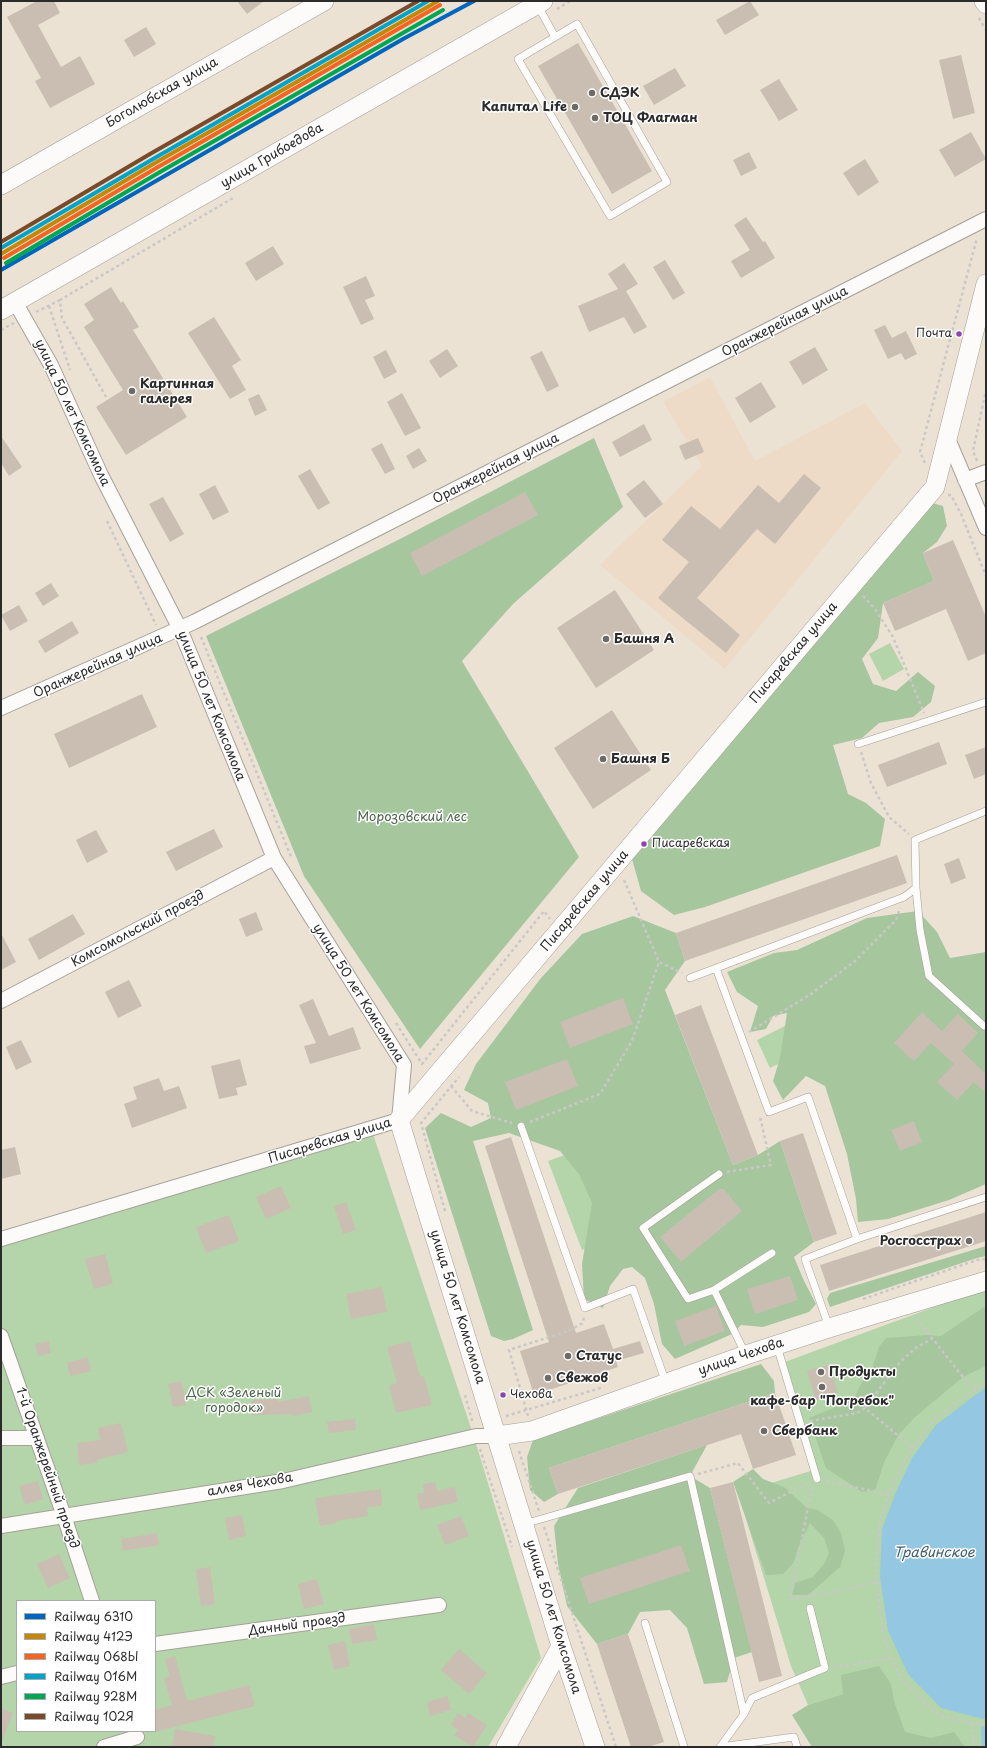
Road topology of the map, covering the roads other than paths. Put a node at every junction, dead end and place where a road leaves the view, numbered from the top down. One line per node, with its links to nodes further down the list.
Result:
1 (324, 1): 6 (street, Боголюбская улица)
2 (984, 1): 3 (street)
3 (986, 4)
4 (541, 7): 5 (lane); 9 (street, улица Грибоедова)
5 (555, 37): 5 (lane)
6 (1, 185)
7 (984, 220): 14 (street, Оранжерейная улица)
8 (986, 284): 10 (street, Писаревская улица)
9 (8, 306): 14 (street, улица 50 лет Комсомола)
10 (948, 439): 12 (street); 25 (street, Писаревская улица)
11 (983, 473): 12 (street)
12 (965, 480): 13 (street)
13 (986, 528)
14 (180, 629): 16 (street, Оранжерейная улица); 19 (street, улица 50 лет Комсомола)
15 (986, 702): 17 (lane)
16 (1, 708)
17 (858, 744)
18 (986, 811): 20 (lane)
19 (274, 858): 23 (street, Комсомольский проезд); 25 (street, улица 50 лет Комсомола)
20 (916, 888): 21 (lane); 24 (lane)
21 (716, 968): 22 (lane); 30 (lane)
22 (690, 978)
23 (1, 1001)
24 (984, 1026)
25 (399, 1120): 29 (street, Писаревская улица); 39 (street, улица 50 лет Комсомола)
26 (521, 1126): 38 (lane)
27 (719, 1174): 33 (lane)
28 (986, 1197): 30 (lane)
29 (1, 1239)
30 (857, 1240): 34 (lane)
31 (772, 1253): 33 (lane)
32 (986, 1281): 34 (street, улица Чехова)
33 (714, 1290): 37 (lane)
34 (829, 1328): 36 (street, улица Чехова)
35 (1, 1336): 41 (street, 1-й Оранжерейный проезд)
36 (777, 1345): 37 (street, улица Чехова); 42 (lane)
37 (746, 1355): 38 (street, улица Чехова)
38 (666, 1383): 39 (street, улица Чехова)
39 (505, 1434): 43 (street, аллея Чехова); 44 (street, улица 50 лет Комсомола)
40 (1, 1438): 41 (street)
41 (37, 1438): 43 (street, 1-й Оранжерейный проезд)
42 (817, 1479)
43 (64, 1516): 45 (street, аллея Чехова); 46 (street, 1-й Оранжерейный проезд)
44 (533, 1522): 51 (street, улица 50 лет Комсомола); 54 (lane)
45 (1, 1526)
46 (92, 1600)
47 (439, 1605): 50 (street, Дачный проезд)
48 (810, 1608): 54 (lane)
49 (645, 1623): 59 (lane)
50 (156, 1644)
51 (561, 1646): 57 (street); 58 (street, улица 50 лет Комсомола)
52 (16, 1673): 53 (street)
53 (1, 1677)
54 (744, 1714): 60 (lane)
55 (138, 1738): 56 (street)
56 (104, 1747)
57 (506, 1747)
58 (595, 1747)
59 (684, 1747)
60 (720, 1747): 61 (lane)
61 (797, 1747)

